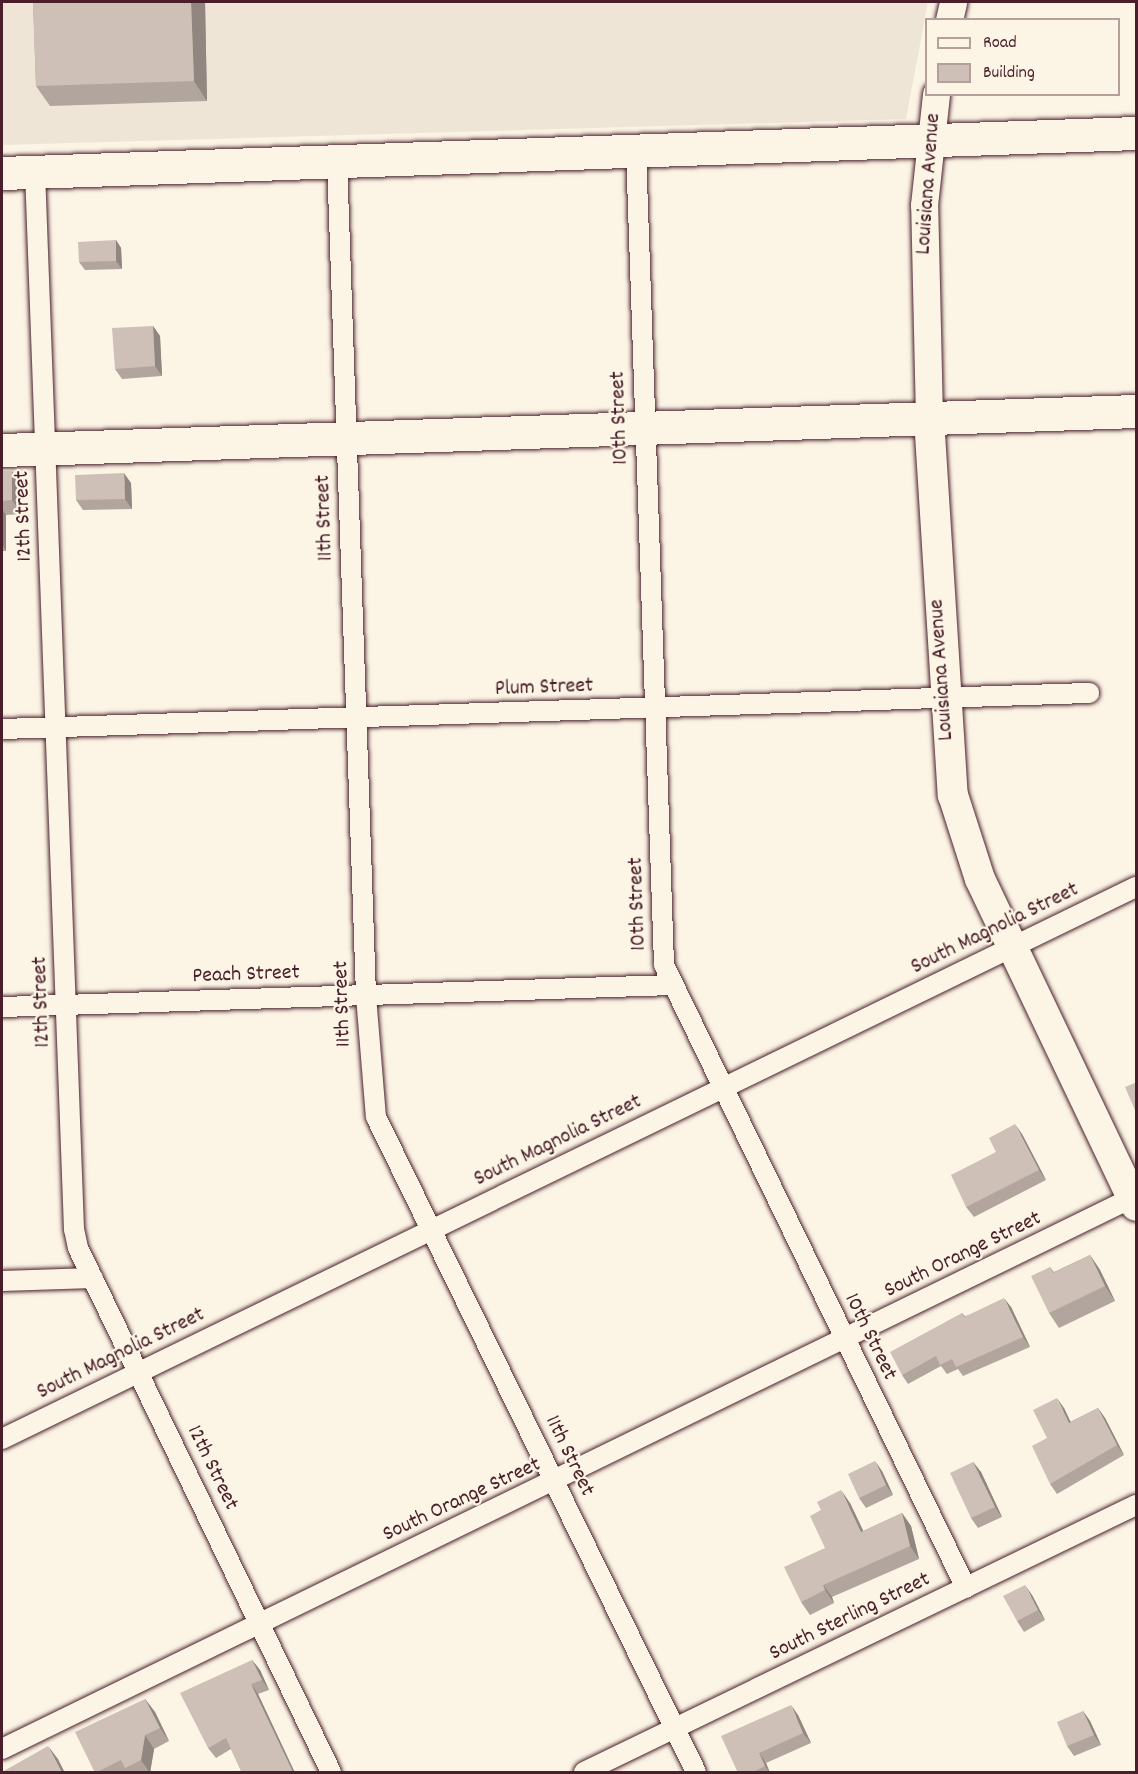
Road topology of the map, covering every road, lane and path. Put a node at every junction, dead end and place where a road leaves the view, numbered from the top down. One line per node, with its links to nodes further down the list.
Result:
1 (953, 2): 2 (main road)
2 (949, 18)
3 (936, 96): 5 (main road, Louisiana Avenue)
4 (1137, 133): 5 (highway)
5 (931, 141): 6 (highway); 11 (main road, Louisiana Avenue)
6 (636, 150): 7 (highway); 12 (street, 10th Street)
7 (338, 160): 8 (highway); 13 (street, 11th Street)
8 (35, 171): 9 (highway); 14 (street, 12th Street)
9 (2, 173)
10 (1137, 411): 11 (highway)
11 (929, 418): 12 (highway); 17 (main road, Louisiana Avenue)
12 (644, 428): 13 (highway); 18 (street, 10th Street)
13 (346, 438): 14 (highway); 19 (street, 11th Street)
14 (45, 448): 15 (highway); 20 (street, 12th Street)
15 (2, 450)
16 (1089, 693): 17 (street, Plum Street)
17 (943, 695): 18 (street, Plum Street); 23 (main road, Louisiana Avenue)
18 (656, 708): 19 (street, Plum Street); 24 (street, 10th Street)
19 (357, 718): 20 (street, Plum Street); 25 (street, 11th Street)
20 (56, 727): 21 (street, Plum Street); 26 (street, 12th Street)
21 (2, 729)
22 (1137, 887): 23 (street, South Magnolia Street)
23 (1013, 947): 28 (street, South Magnolia Street); 29 (main road, Louisiana Avenue)
24 (672, 985): 25 (street, Peach Street); 28 (street, 10th Street)
25 (366, 996): 26 (street, Peach Street); 30 (street, 11th Street)
26 (66, 1005): 27 (street, Peach Street); 31 (street, 12th Street)
27 (2, 1007)
28 (720, 1089): 30 (street, South Magnolia Street); 33 (street, 10th Street)
29 (1135, 1200): 33 (street, South Orange Street)
30 (431, 1229): 34 (street, South Magnolia Street); 36 (street, 11th Street)
31 (93, 1278): 32 (street); 34 (street, 12th Street)
32 (2, 1281)
33 (844, 1339): 36 (street, South Orange Street); 38 (street, 10th Street)
34 (139, 1373): 35 (street, South Magnolia Street); 39 (street, 12th Street)
35 (2, 1439)
36 (556, 1482): 39 (street, South Orange Street); 40 (street, 11th Street)
37 (1137, 1506): 38 (street, South Sterling Street)
38 (966, 1588): 40 (street, South Sterling Street)
39 (260, 1622): 41 (street, South Orange Street); 42 (street, 12th Street)
40 (675, 1729): 43 (street, South Sterling Street); 44 (street, 11th Street)
41 (2, 1749)
42 (331, 1773)
43 (584, 1773)
44 (696, 1773)

